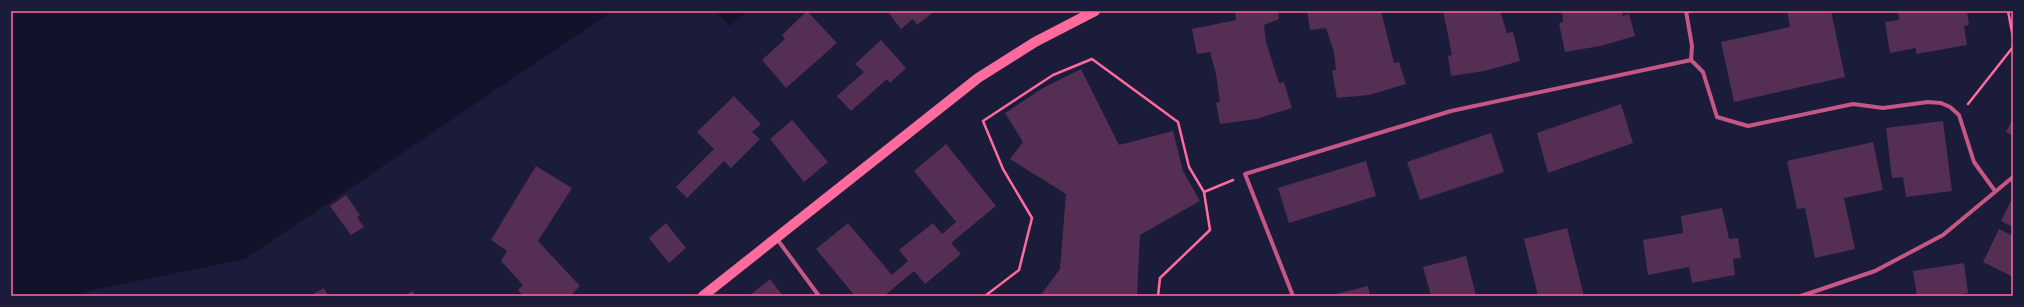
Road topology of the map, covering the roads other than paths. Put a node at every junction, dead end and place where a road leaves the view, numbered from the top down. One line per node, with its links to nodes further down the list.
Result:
1 (1095, 11): 7 (main road)
2 (1692, 11): 3 (lane)
3 (1686, 12): 4 (street)
4 (1691, 60): 6 (street); 10 (street)
5 (2013, 176): 6 (street)
6 (1995, 190): 11 (street)
7 (777, 239): 8 (main road); 9 (street)
8 (703, 296)
9 (819, 296)
10 (1293, 296)
11 (1801, 296)

